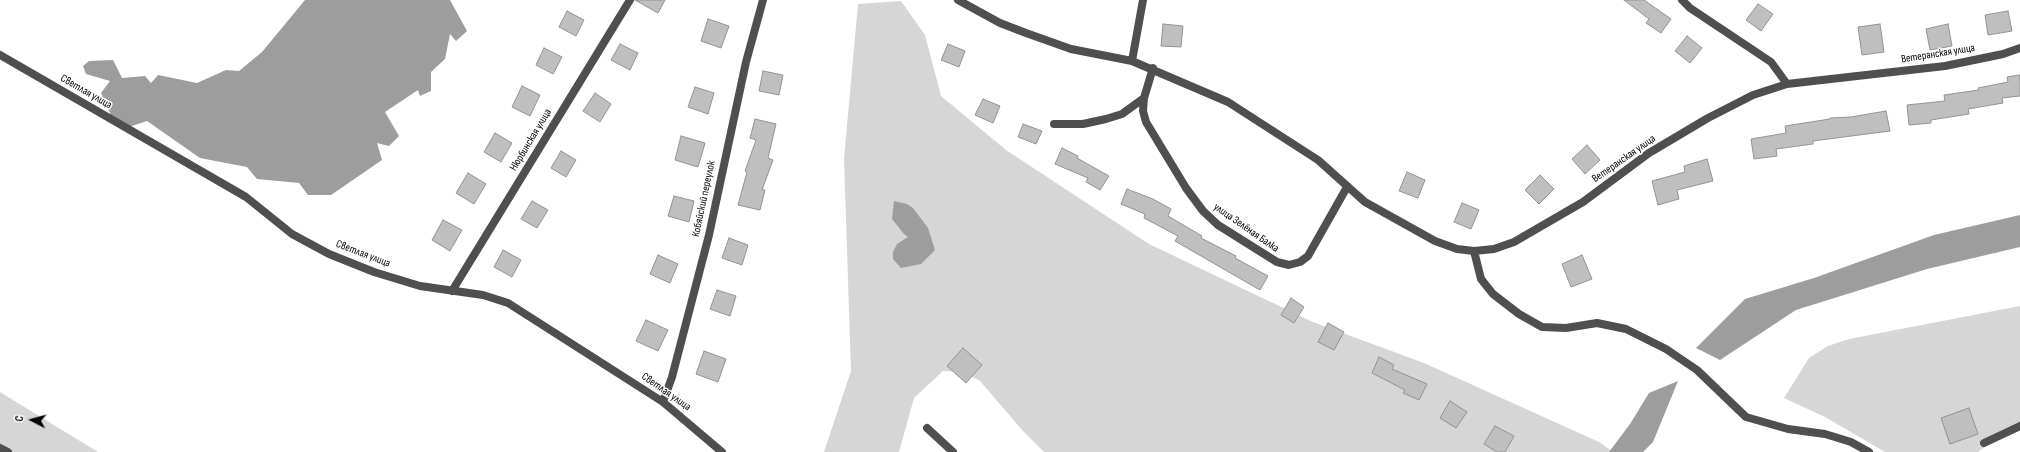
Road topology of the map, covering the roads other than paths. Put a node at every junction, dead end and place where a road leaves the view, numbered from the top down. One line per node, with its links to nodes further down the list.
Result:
1 (630, 0): 15 (street, Нюрбинская улица)
2 (763, 0): 16 (street, Кобяйский переулок)
3 (958, 0): 8 (street, Ветеранская улица)
4 (1143, 0): 8 (street)
5 (1682, 0): 10 (street)
6 (2020, 48): 10 (street, Ветеранская улица)
7 (0, 55): 15 (street, Светлая улица)
8 (1132, 61): 9 (street, Ветеранская улица)
9 (1153, 68): 11 (street, улица Зелёная Балка); 13 (street, Ветеранская улица)
10 (1787, 84): 14 (street, Ветеранская улица)
11 (1144, 98): 12 (street); 13 (street, улица Зелёная Балка)
12 (1054, 124)
13 (1347, 187): 14 (street, Ветеранская улица)
14 (1474, 251): 24 (street)
15 (452, 291): 16 (street, Светлая улица)
16 (663, 402): 22 (street, Светлая улица)
17 (2020, 426): 19 (street)
18 (927, 428): 23 (street)
19 (1984, 443)
20 (0, 448): 21 (street)
21 (8, 452)
22 (722, 452)
23 (953, 452)
24 (1869, 452)

